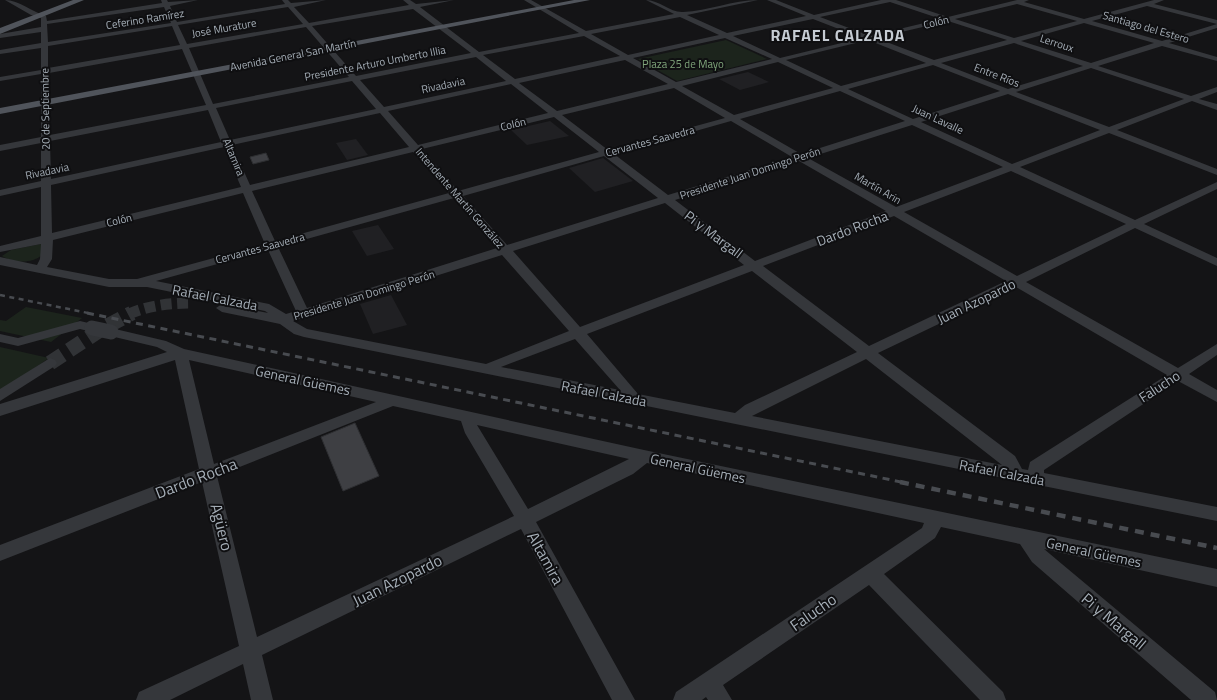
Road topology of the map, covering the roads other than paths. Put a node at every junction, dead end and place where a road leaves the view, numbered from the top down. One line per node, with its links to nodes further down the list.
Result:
1 (8, 0): 25 (street)
2 (80, 0): 25 (main road)
3 (195, 0): 16 (street)
4 (323, 0): 17 (street, Ceferino Ramírez)
5 (406, 0): 19 (street, Pi y Margall)
6 (451, 0): 19 (street, José Murature)
7 (527, 0): 20 (street, Martín Arin)
8 (586, 0): 20 (main road, Avenida General San Martín)
9 (649, 0): 21 (street, Juan Lavalle)
10 (755, 0): 21 (street, Presidente Arturo Umberto Illia)
11 (770, 0): 22 (street, Entre Ríos)
12 (890, 0): 22 (street, Rivadavia); 23 (street, Lerroux)
13 (1132, 0): 18 (street)
14 (1161, 0): 18 (street, Cervantes Saavedra)
15 (1018, 1): 23 (street, Colón); 24 (street, Santiago del Estero)
16 (165, 2): 25 (street); 26 (street, Altamira)
17 (288, 3): 26 (street, Ceferino Ramírez); 28 (street, Intendente Martín González)
18 (1148, 4): 24 (street, Cervantes Saavedra); 27 (street)
19 (415, 6): 28 (street, José Murature); 29 (street, Pi y Margall)
20 (542, 8): 29 (main road, Avenida General San Martín); 31 (street, Martín Arin)
21 (680, 15): 31 (street, Presidente Arturo Umberto Illia); 33 (street, Juan Lavalle)
22 (814, 17): 33 (street, Rivadavia); 34 (street, Entre Ríos)
23 (949, 19): 34 (street, Colón); 35 (street, Lerroux)
24 (1083, 21): 35 (street, Cervantes Saavedra); 36 (street, Santiago del Estero)
25 (42, 23): 30 (main road); 32 (street); 37 (street, 20 de Septiembre)
26 (175, 24): 37 (street, Ceferino Ramírez); 38 (street, Altamira)
27 (1217, 24): 36 (street, Presidente Juan Domingo Perón)
28 (307, 25): 38 (street, José Murature); 39 (street, Intendente Martín González)
29 (442, 27): 39 (main road, Avenida General San Martín); 41 (street, Pi y Margall)
30 (0, 31)
31 (586, 33): 41 (street, Presidente Arturo Umberto Illia); 42 (street, Martín Arin)
32 (0, 36)
33 (726, 36): 42 (street, Rivadavia); 43 (street, Juan Lavalle)
34 (869, 38): 43 (street, Colón); 45 (street, Entre Ríos)
35 (1014, 41): 45 (street, Cervantes Saavedra); 46 (street, Lerroux)
36 (1161, 43): 44 (street, Santiago del Estero); 46 (street, Presidente Juan Domingo Perón)
37 (45, 45): 40 (street, Ceferino Ramírez); 47 (street, 20 de Septiembre)
38 (185, 46): 47 (street, José Murature); 48 (street, Altamira)
39 (330, 48): 48 (main road, Avenida General San Martín); 50 (street, Intendente Martín González)
40 (0, 52)
41 (478, 54): 50 (street, Presidente Arturo Umberto Illia); 51 (street, Pi y Margall)
42 (627, 57): 51 (street, Rivadavia); 52 (street, Martín Arin)
43 (779, 59): 52 (street, Colón); 53 (street, Juan Lavalle)
44 (1217, 59)
45 (934, 63): 53 (street, Cervantes Saavedra); 55 (street, Entre Ríos)
46 (1090, 66): 55 (street, Presidente Juan Domingo Perón); 56 (street, Lerroux)
47 (45, 71): 49 (street, José Murature); 57 (street, 20 de Septiembre)
48 (198, 74): 57 (main road, Avenida General San Martín); 58 (street, Altamira)
49 (0, 79)
50 (355, 79): 58 (street, Presidente Arturo Umberto Illia); 60 (street, Intendente Martín González)
51 (514, 82): 60 (street, Rivadavia); 62 (street, Pi y Margall)
52 (677, 85): 62 (street, Colón); 63 (street, Martín Arin)
53 (841, 88): 63 (street, Cervantes Saavedra); 64 (street, Juan Lavalle)
54 (1217, 89): 56 (street, Dardo Rocha)
55 (1008, 92): 64 (street, Presidente Juan Domingo Perón); 65 (street, Entre Ríos)
56 (1192, 99): 59 (street, Lerroux); 65 (street, Dardo Rocha)
57 (46, 102): 61 (main road, Avenida General San Martín); 66 (street, 20 de Septiembre)
58 (212, 106): 66 (street, Presidente Arturo Umberto Illia); 67 (street, Altamira)
59 (1217, 107)
60 (384, 110): 67 (street, Rivadavia); 69 (street, Intendente Martín González)
61 (0, 111)
62 (557, 114): 69 (street, Colón); 70 (street, Pi y Margall)
63 (734, 118): 70 (street, Cervantes Saavedra); 71 (street, Martín Arin)
64 (913, 121): 71 (street, Presidente Juan Domingo Perón); 72 (street, Juan Lavalle)
65 (1109, 131): 72 (street, Dardo Rocha); 73 (street, Entre Ríos)
66 (46, 139): 68 (street, Presidente Arturo Umberto Illia); 74 (street, 20 de Septiembre)
67 (228, 144): 74 (street, Rivadavia); 76 (street, Altamira)
68 (0, 148)
69 (416, 148): 76 (street, Colón); 78 (street, Intendente Martín González)
70 (608, 153): 78 (street, Cervantes Saavedra); 79 (street, Pi y Margall)
71 (801, 157): 79 (street, Presidente Juan Domingo Perón); 80 (street, Martín Arin)
72 (1013, 168): 80 (street, Dardo Rocha); 81 (street, Juan Lavalle)
73 (1217, 172)
74 (45, 184): 77 (street, Rivadavia); 82 (street, 20 de Septiembre)
75 (1217, 185): 81 (street, Juan Azopardo)
76 (247, 189): 82 (street, Colón); 83 (street, Altamira)
77 (0, 193)
78 (456, 195): 83 (street, Cervantes Saavedra); 85 (street, Intendente Martín González)
79 (669, 199): 85 (street, Presidente Juan Domingo Perón); 88 (street, Pi y Margall)
80 (894, 212): 88 (street, Dardo Rocha); 90 (street, Martín Arin)
81 (1136, 225): 87 (street, Juan Lavalle); 90 (street, Juan Azopardo)
82 (47, 238): 84 (street, Colón); 89 (street, 20 de Septiembre)
83 (271, 245): 91 (street, Cervantes Saavedra); 93 (street, Altamira)
84 (0, 250)
85 (505, 251): 93 (street, Presidente Juan Domingo Perón); 95 (street, Intendente Martín González)
86 (0, 261): 89 (street, Rafael Calzada)
87 (1217, 262)
88 (756, 266): 95 (street, Dardo Rocha); 98 (street, Pi y Margall)
89 (40, 269): 91 (street, Rafael Calzada)
90 (1016, 281): 98 (street, Juan Azopardo); 102 (street, Martín Arin)
91 (139, 282): 94 (street, Rafael Calzada)
92 (193, 303): 94 (street)
93 (304, 314): 94 (street, Presidente Juan Domingo Perón)
94 (282, 320): 101 (street, Rafael Calzada)
95 (577, 333): 101 (street, Dardo Rocha); 105 (street, Intendente Martín González)
96 (0, 338): 99 (street, General Güemes, bridge)
97 (1217, 349): 102 (street, Falucho)
98 (868, 353): 109 (street, Juan Azopardo); 112 (street, Pi y Margall)
99 (180, 354): 106 (street, General Güemes); 107 (street); 111 (street, Agüero)
100 (50, 363): 103 (street)
101 (488, 370): 105 (street, Rafael Calzada)
102 (1177, 374): 104 (street, Martín Arin); 113 (street, Falucho)
103 (0, 396)
104 (1217, 397)
105 (632, 398): 109 (street, Rafael Calzada)
106 (391, 400): 108 (street, General Güemes); 111 (street, Dardo Rocha)
107 (0, 410)
108 (468, 417): 110 (street, General Güemes); 115 (street, Altamira)
109 (737, 420): 112 (street, Rafael Calzada)
110 (644, 456): 115 (street, Juan Azopardo); 116 (street, General Güemes)
111 (209, 473): 118 (street, Dardo Rocha); 121 (street, Agüero)
112 (1015, 474): 113 (street, Rafael Calzada)
113 (1035, 478): 114 (street, Rafael Calzada)
114 (1217, 514)
115 (525, 519): 121 (street, Juan Azopardo); 125 (street, Altamira)
116 (935, 519): 117 (street, General Güemes); 119 (street, Falucho)
117 (1026, 538): 120 (street, General Güemes); 128 (street, Pi y Margall)
118 (0, 553)
119 (869, 572): 122 (street, Falucho); 127 (street)
120 (1217, 578)
121 (252, 650): 123 (street, Juan Azopardo); 124 (street, Agüero)
122 (715, 692): 126 (street, Falucho)
123 (148, 700)
124 (262, 700)
125 (624, 700)
126 (684, 700)
127 (995, 700)
128 (1207, 700)

